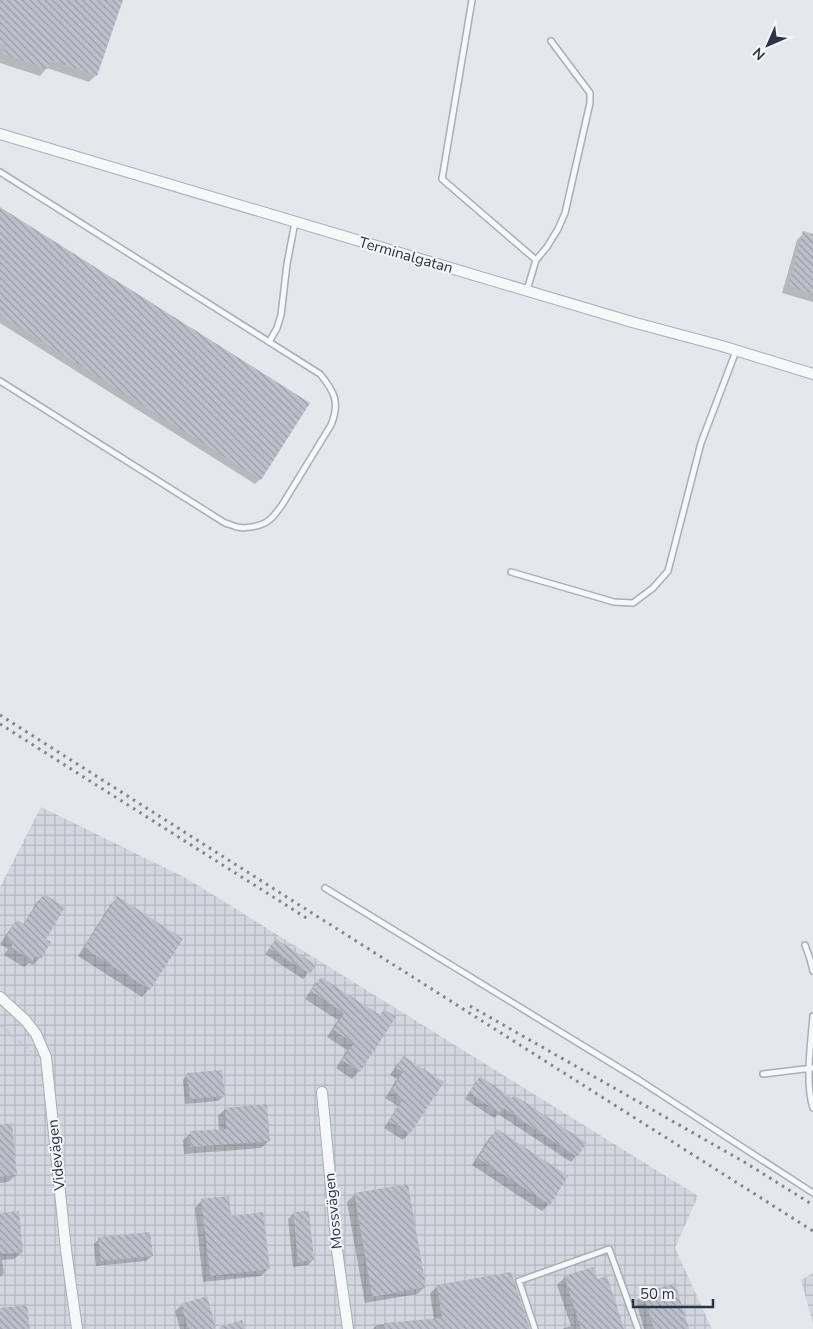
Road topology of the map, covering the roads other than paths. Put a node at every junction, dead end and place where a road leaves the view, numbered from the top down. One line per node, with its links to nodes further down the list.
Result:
1 (472, 0): 6 (lane)
2 (551, 41): 6 (lane)
3 (0, 134): 5 (street, Terminalgatan)
4 (0, 172): 8 (lane)
5 (295, 222): 7 (street, Terminalgatan); 8 (lane)
6 (536, 260): 7 (lane)
7 (527, 290): 9 (street, Terminalgatan)
8 (269, 342): 11 (lane)
9 (736, 350): 10 (street, Terminalgatan); 12 (lane)
10 (813, 374)
11 (0, 381)
12 (511, 572)
13 (325, 888): 22 (lane)
14 (805, 945): 15 (lane)
15 (813, 970)
16 (0, 997): 23 (street, Videvägen)
17 (813, 1016): 18 (lane)
18 (811, 1068): 19 (lane); 21 (lane)
19 (763, 1074)
20 (322, 1092): 24 (street, Mossvägen)
21 (813, 1108)
22 (813, 1194)
23 (77, 1329)
24 (348, 1329)
25 (535, 1329): 26 (lane)
26 (638, 1329)

